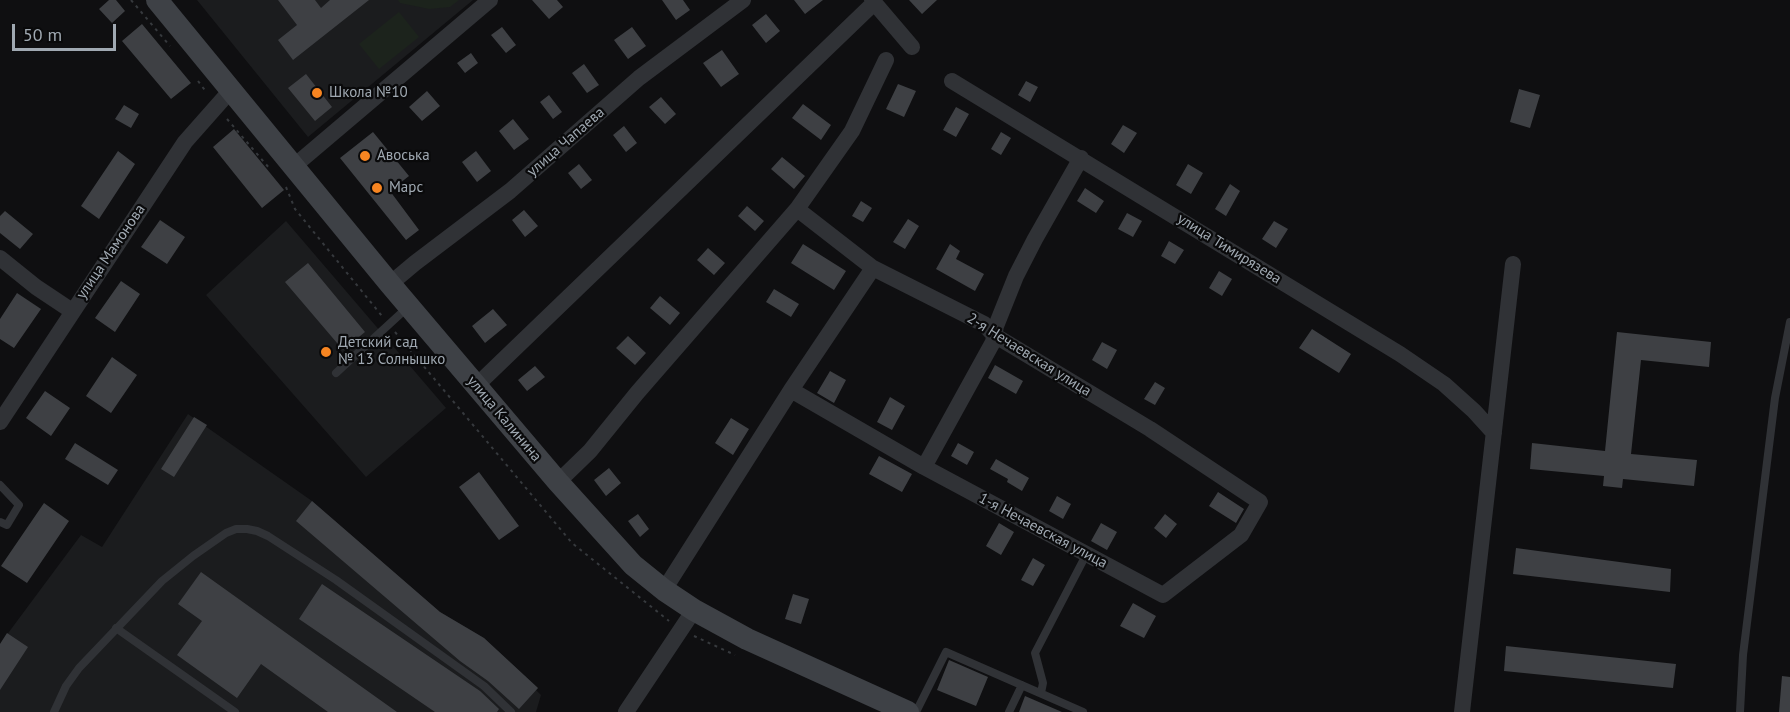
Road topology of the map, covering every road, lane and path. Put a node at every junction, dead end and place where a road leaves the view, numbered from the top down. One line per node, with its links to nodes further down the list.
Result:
1 (131, 0): 7 (path)
2 (157, 0): 10 (main road, улица Калинина)
3 (490, 0): 12 (street)
4 (743, 0): 17 (street, улица Чапаева)
5 (873, 1): 6 (street); 23 (street)
6 (912, 47)
7 (176, 53)
8 (886, 60): 13 (street)
9 (952, 81): 11 (street, улица Тимирязева)
10 (231, 90): 12 (main road, улица Калинина); 19 (street, улица Мамонова)
11 (1081, 158): 21 (street); 26 (street, улица Тимирязева)
12 (293, 167): 17 (main road, улица Калинина)
13 (797, 209): 16 (street, 2-я Нечаевская улица); 28 (street)
14 (0, 258): 19 (street)
15 (1513, 264): 26 (street)
16 (873, 268): 21 (street, 2-я Нечаевская улица); 24 (street)
17 (390, 284): 18 (main road, улица Калинина)
18 (409, 306): 22 (lane); 23 (main road, улица Калинина)
19 (72, 310): 25 (street, улица Мамонова)
20 (1790, 322): 47 (lane)
21 (994, 335): 27 (street); 33 (street, 2-я Нечаевская улица)
22 (336, 373)
23 (477, 386): 28 (main road, улица Калинина)
24 (791, 390): 27 (street, 1-я Нечаевская улица); 32 (street)
25 (0, 422)
26 (1494, 433): 46 (street)
27 (924, 467): 31 (street, 1-я Нечаевская улица)
28 (558, 482): 32 (main road, улица Калинина)
29 (0, 485): 30 (lane)
30 (0, 522)
31 (1086, 555): 33 (street, 1-я Нечаевская улица); 37 (lane)
32 (664, 590): 34 (main road, улица Калинина)
33 (1163, 595)
34 (694, 610): 41 (street); 42 (main road, улица Калинина)
35 (116, 628): 38 (lane); 39 (lane); 40 (lane)
36 (1022, 685): 37 (lane); 43 (lane); 44 (lane)
37 (1041, 693): 45 (lane)
38 (54, 712)
39 (235, 712)
40 (510, 712)
41 (626, 712)
42 (908, 712)
43 (916, 712)
44 (1009, 712)
45 (1083, 712)
46 (1462, 712)
47 (1740, 712)

